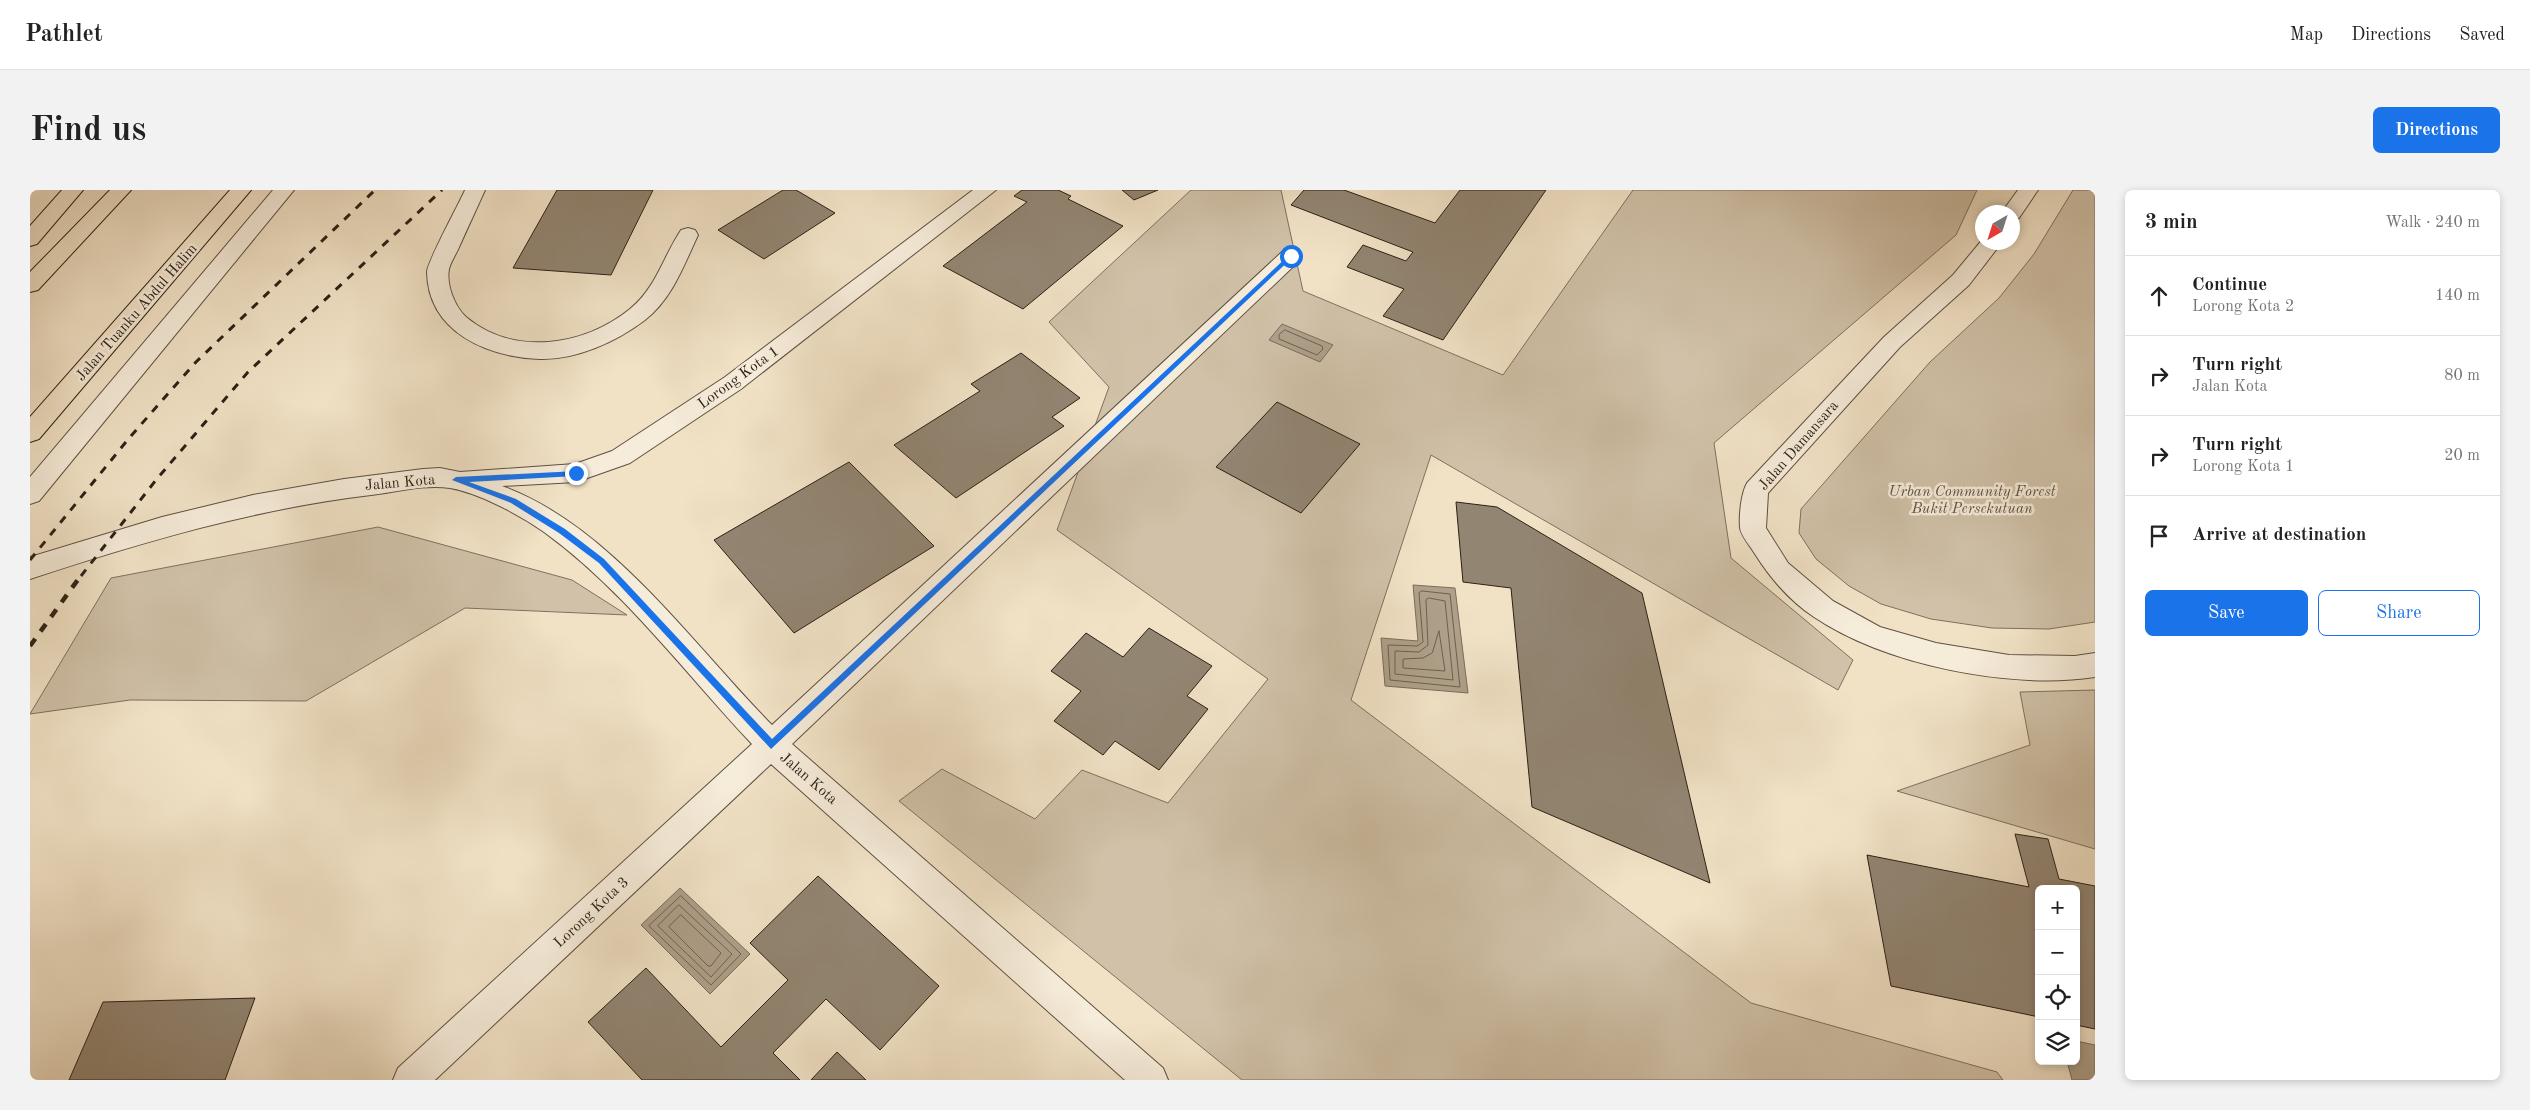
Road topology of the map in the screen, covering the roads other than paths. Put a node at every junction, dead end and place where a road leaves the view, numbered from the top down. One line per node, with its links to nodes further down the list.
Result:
1 (73, 190): 10 (main road)
2 (121, 190): 13 (main road)
3 (241, 190): 14 (main road, Jalan Tuanku Abdul Halim)
4 (284, 190): 16 (street)
5 (475, 190): 9 (street)
6 (986, 190): 15 (street, Lorong Kota 1)
7 (2028, 190): 8 (street)
8 (2018, 205)
9 (688, 235)
10 (30, 239)
11 (1985, 250): 18 (street, Jalan Damansara)
12 (1291, 256): 19 (street, Lorong Kota 3)
13 (30, 285)
14 (30, 433)
15 (456, 480): 17 (street, Jalan Kota); 19 (street, Jalan Kota)
16 (30, 494)
17 (30, 568)
18 (2095, 665)
19 (771, 745): 20 (street, Lorong Kota 3); 21 (street, Jalan Kota)
20 (410, 1080)
21 (1151, 1080)

